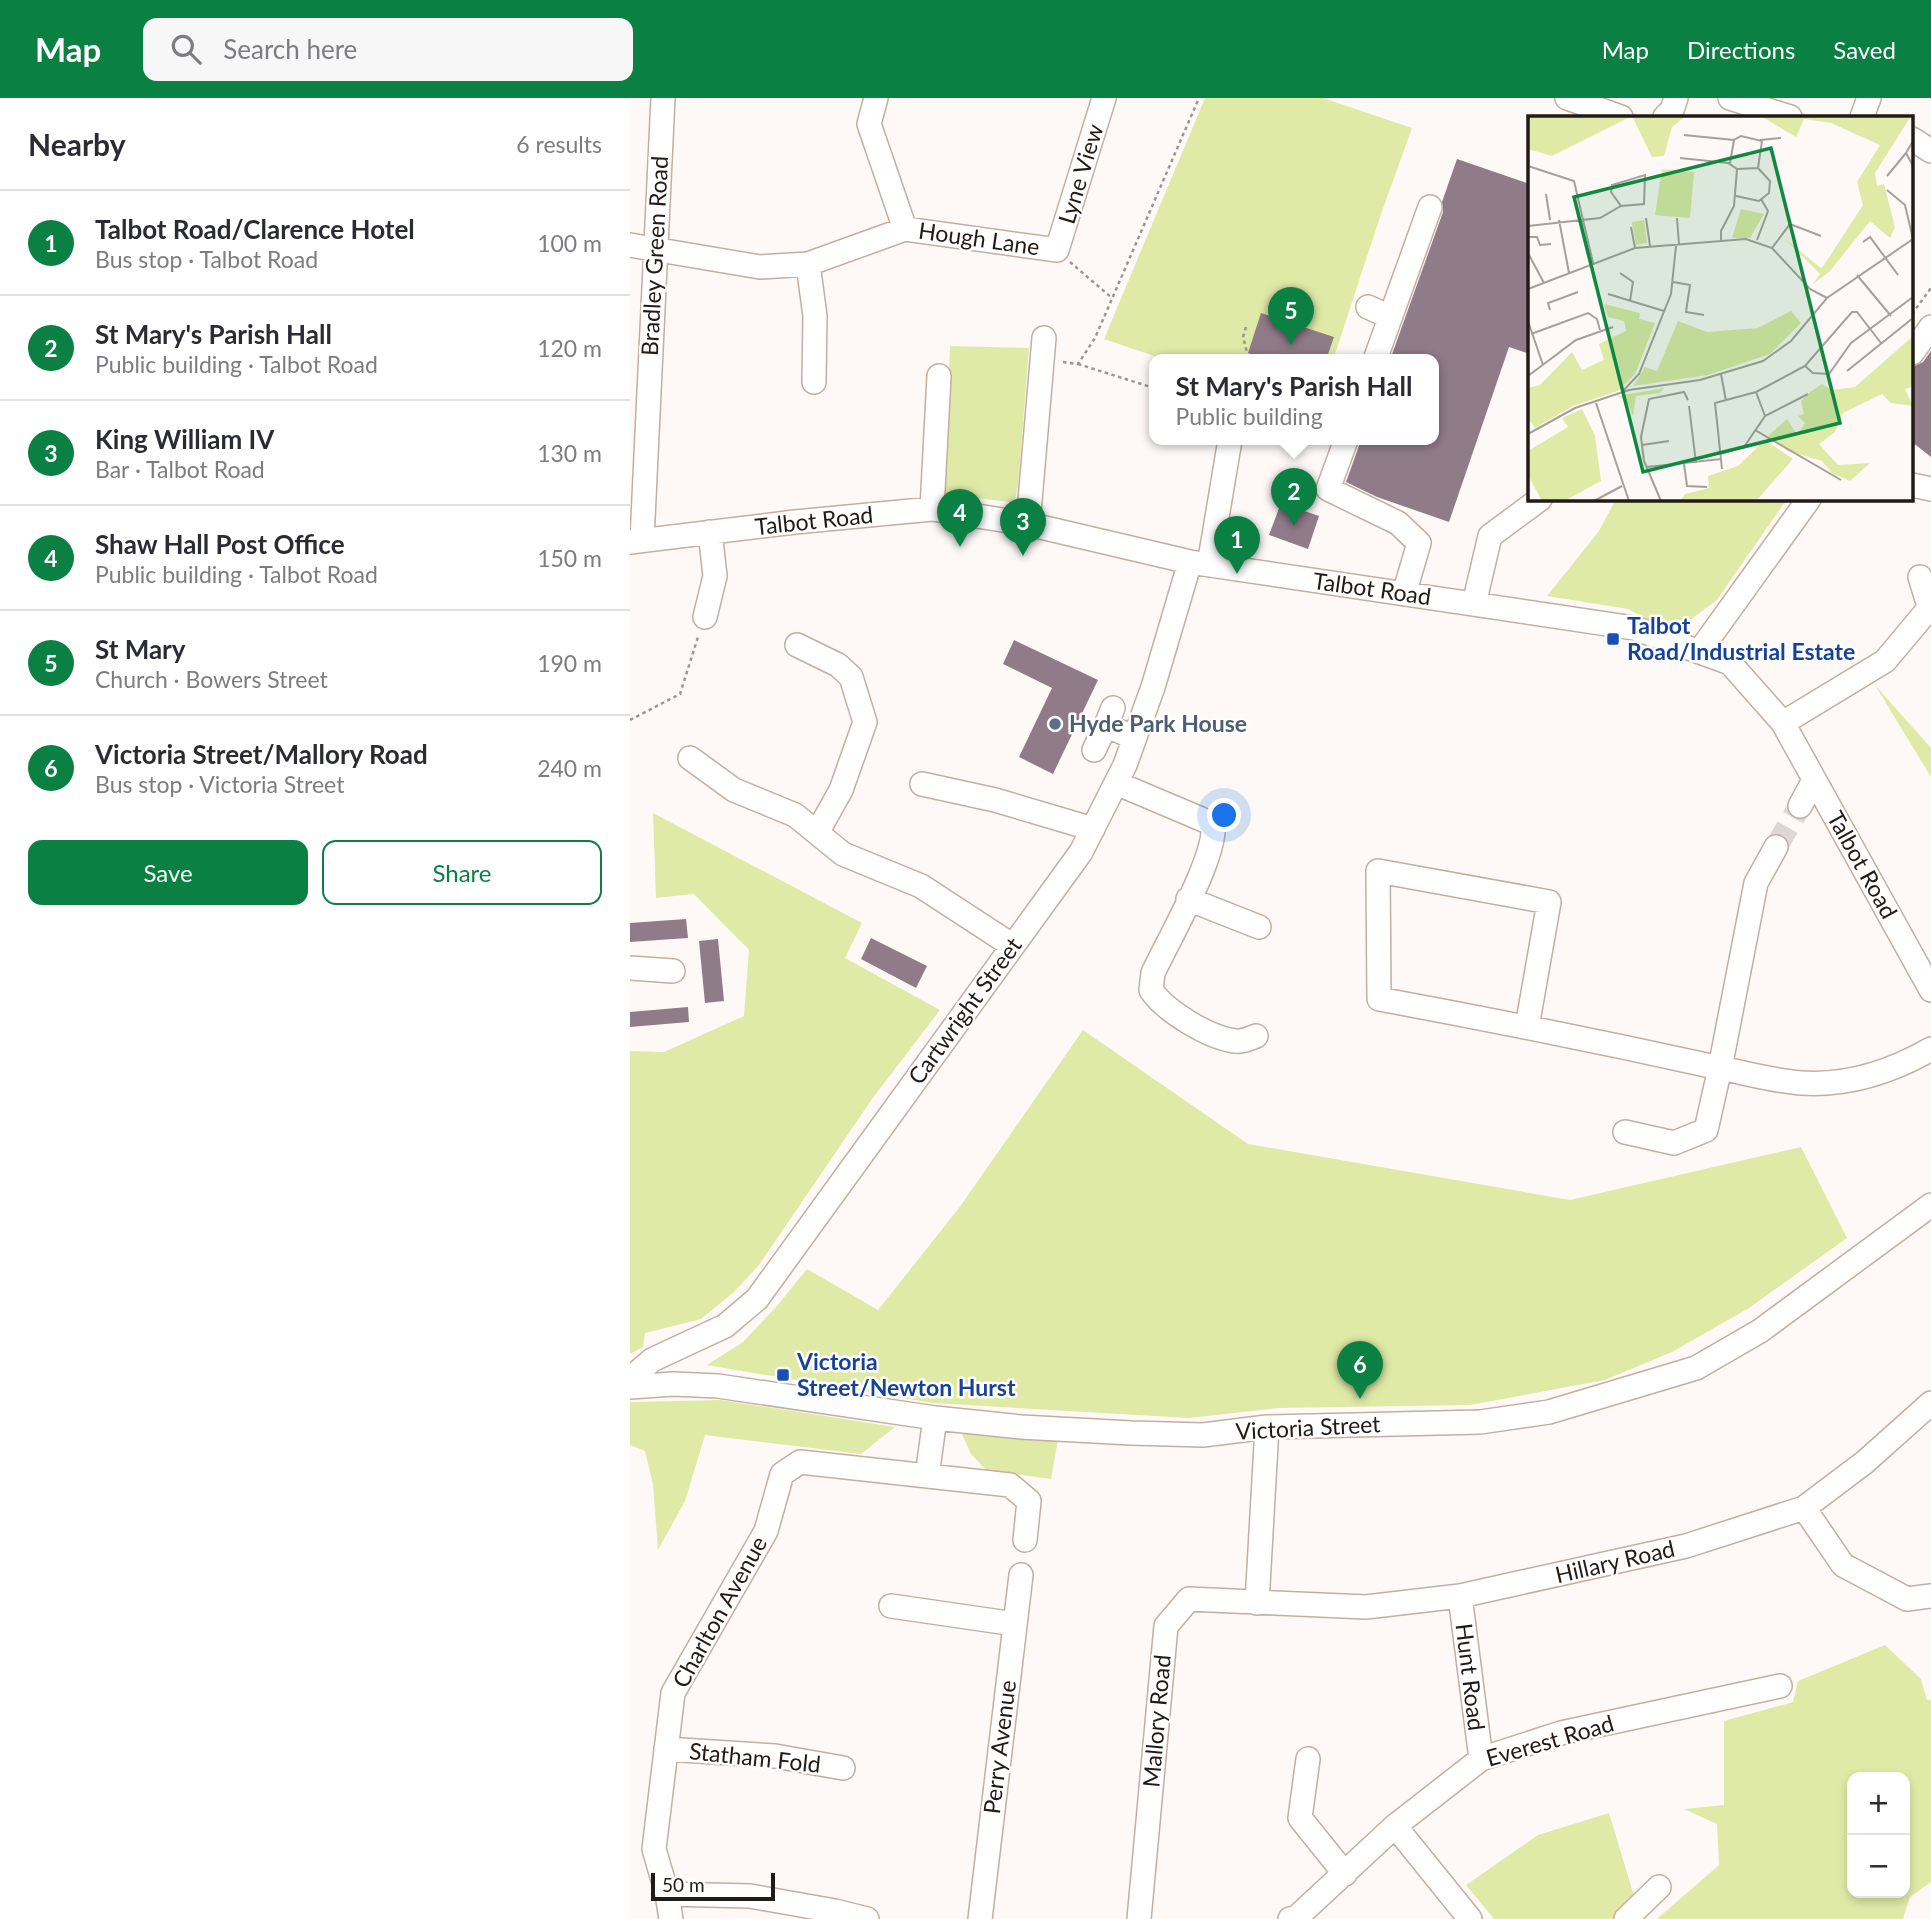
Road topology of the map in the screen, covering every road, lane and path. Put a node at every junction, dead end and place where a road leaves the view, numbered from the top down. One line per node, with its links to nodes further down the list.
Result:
1 (663, 98): 17 (street, Bradley Green Road)
2 (876, 98): 14 (street)
3 (1104, 98): 16 (street, Lyne View)
4 (1199, 98): 20 (path)
5 (1676, 98): 9 (street)
6 (1730, 98): 10 (street)
7 (1572, 99): 8 (street)
8 (1618, 116)
9 (1666, 116)
10 (1787, 116)
11 (1913, 140): 12 (street)
12 (1931, 151)
13 (1430, 207): 23 (street)
14 (905, 229): 16 (street, Hough Lane); 18 (street, Hough Lane)
15 (630, 246): 17 (street, Hough Lane)
16 (1057, 250): 20 (path)
17 (656, 251): 18 (street, Hough Lane); 44 (street, Bradley Green Road)
18 (808, 264): 33 (street)
19 (1931, 288): 22 (path)
20 (1112, 298): 31 (path)
21 (1368, 307): 23 (street)
22 (1913, 313)
23 (1390, 317): 29 (street)
24 (1246, 327): 28 (path)
25 (1931, 327): 27 (street)
26 (1044, 338): 30 (street)
27 (1913, 352)
28 (1247, 354)
29 (1377, 354)
30 (1042, 362): 31 (path); 42 (street)
31 (1078, 364): 34 (path)
32 (939, 376): 41 (street)
33 (814, 382)
34 (1149, 386)
35 (1229, 445): 45 (street, Cartwright Street)
36 (1344, 445): 47 (street)
37 (1913, 485): 38 (street)
38 (1931, 489)
39 (1539, 500): 49 (street)
40 (1809, 500): 52 (street)
41 (932, 509): 42 (street, Talbot Road); 43 (street, Talbot Road)
42 (1028, 524): 45 (street, Talbot Road)
43 (710, 532): 44 (street, Talbot Road); 50 (street)
44 (636, 541)
45 (1199, 564): 47 (street, Talbot Road); 55 (street, Cartwright Street)
46 (1920, 577): 48 (street)
47 (1404, 594): 49 (street, Talbot Road)
48 (1931, 603): 54 (street)
49 (1474, 604): 52 (street, Talbot Road)
50 (705, 617): 53 (path)
51 (797, 645): 63 (street)
52 (1699, 652): 54 (street, Talbot Road)
53 (630, 720)
54 (1783, 723): 58 (street, Talbot Road)
55 (1134, 738): 56 (street); 59 (street, Cartwright Street)
56 (1094, 750)
57 (690, 758): 63 (street)
58 (1814, 780): 61 (street); 70 (street, Talbot Road)
59 (1116, 783): 62 (street, Cartwright Street); 65 (street)
60 (922, 784): 62 (street)
61 (1800, 806)
62 (1093, 829): 67 (street, Cartwright Street)
63 (817, 833): 67 (street)
64 (1776, 847): 74 (street)
65 (1188, 899): 66 (street); 72 (street)
66 (1259, 928)
67 (1013, 946): 77 (street, Cartwright Street)
68 (630, 968): 69 (street)
69 (673, 971)
70 (1931, 990)
71 (1527, 1027): 71 (street); 74 (street)
72 (1256, 1036)
73 (1931, 1049): 74 (street)
74 (1720, 1068): 75 (street)
75 (1625, 1132)
76 (1931, 1205): 81 (street, Victoria Street)
77 (630, 1379)
78 (630, 1387): 80 (street, Victoria Street)
79 (1931, 1403): 83 (street, Hillary Road)
80 (935, 1418): 81 (street, Victoria Street); 82 (street)
81 (1267, 1427): 88 (street)
82 (927, 1476): 84 (street, Charlton Avenue); 92 (street, Charlton Avenue)
83 (1804, 1508): 86 (street, Hillary Road); 87 (street)
84 (1025, 1540)
85 (1021, 1575): 90 (street, Perry Avenue)
86 (1460, 1596): 88 (street, Hillary Road); 94 (street, Hunt Road)
87 (1931, 1596)
88 (1257, 1603): 103 (street, Mallory Road)
89 (891, 1606): 90 (street)
90 (1015, 1624): 102 (street, Perry Avenue)
91 (1780, 1686): 94 (street, Everest Road)
92 (666, 1749): 95 (street, Statham Fold); 99 (street, Charlton Avenue)
93 (1308, 1759): 97 (street)
94 (1481, 1759): 96 (street, Everest Road)
95 (843, 1768)
96 (1395, 1826): 97 (street, Everest Road); 105 (street)
97 (1345, 1874): 104 (street, Everest Road)
98 (1659, 1887): 106 (street)
99 (667, 1894): 100 (street, Charlton Avenue); 101 (street)
100 (671, 1919)
101 (867, 1919)
102 (980, 1919)
103 (1139, 1919)
104 (1290, 1919)
105 (1470, 1919)
106 (1626, 1919)

